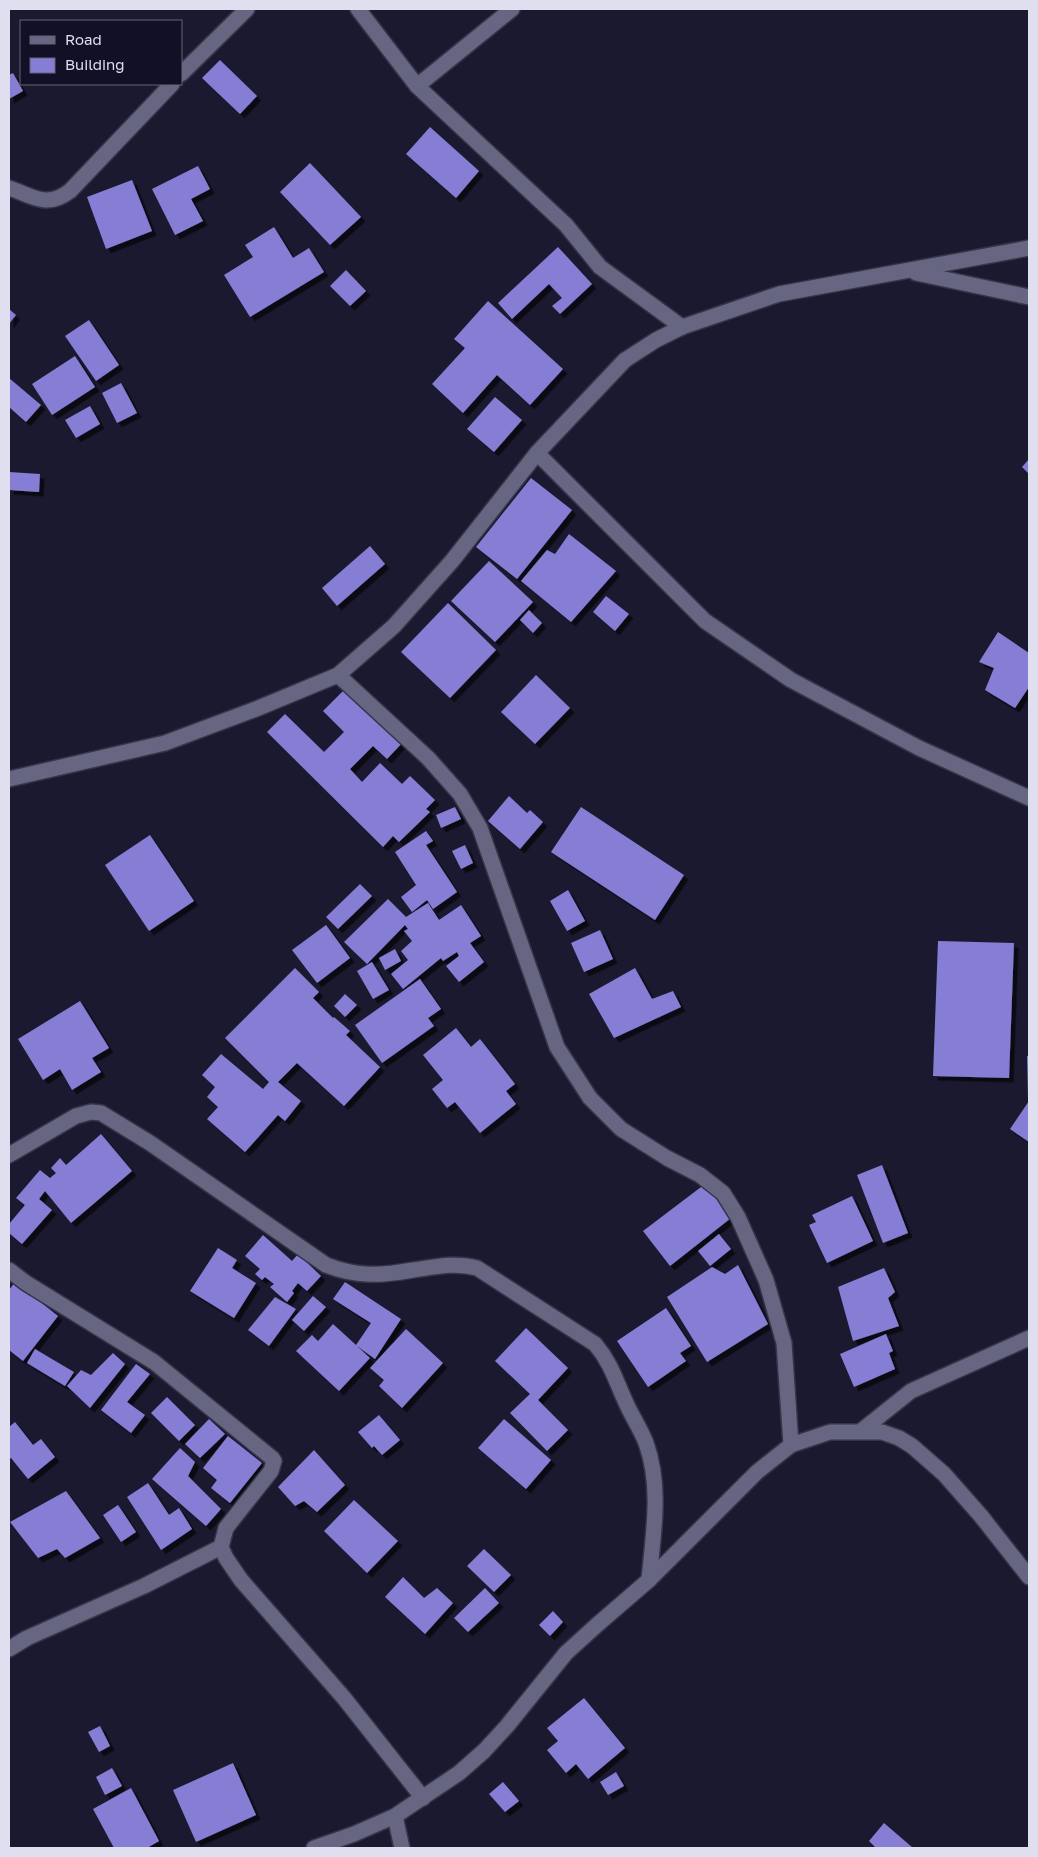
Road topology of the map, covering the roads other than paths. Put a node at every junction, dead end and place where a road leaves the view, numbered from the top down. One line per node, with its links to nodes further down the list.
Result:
1 (247, 9): 4 (street)
2 (358, 9): 6 (street)
3 (512, 9): 6 (street)
4 (182, 73)
5 (171, 85): 7 (street)
6 (417, 86): 11 (street)
7 (9, 188)
8 (1029, 248): 9 (street)
9 (909, 271): 10 (street); 11 (street)
10 (1029, 297)
11 (682, 327): 12 (street)
12 (537, 453): 13 (street); 15 (street)
13 (338, 675): 14 (street); 20 (street)
14 (9, 779)
15 (1029, 798)
16 (11, 1151): 23 (street)
17 (9, 1270): 21 (street)
18 (1029, 1338): 19 (street)
19 (861, 1431): 20 (street); 22 (street)
20 (791, 1445): 23 (street)
21 (221, 1547): 24 (street); 25 (street)
22 (1029, 1576)
23 (649, 1580): 25 (street)
24 (9, 1649)
25 (423, 1798): 26 (street)
26 (395, 1816): 27 (street); 28 (street)
27 (314, 1848)
28 (402, 1848)

